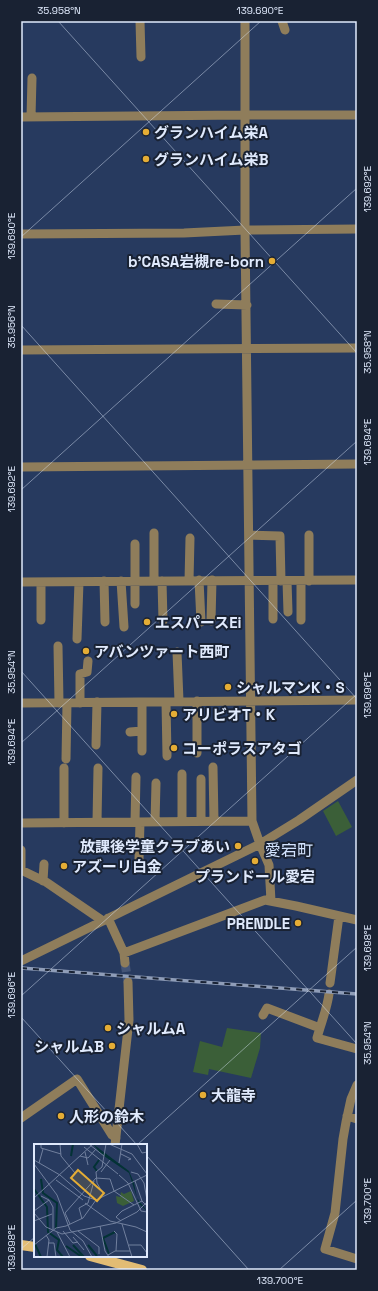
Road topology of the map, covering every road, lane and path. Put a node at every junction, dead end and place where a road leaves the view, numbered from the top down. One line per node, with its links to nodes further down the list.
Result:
1 (140, 21): 5 (street)
2 (244, 21): 7 (street)
3 (282, 21): 4 (street)
4 (285, 30)
5 (141, 57)
6 (32, 78): 10 (street)
7 (246, 115): 8 (street); 10 (street); 12 (street)
8 (357, 116)
9 (21, 117): 10 (street)
10 (31, 117)
11 (357, 229): 12 (street)
12 (245, 230): 13 (street); 15 (street)
13 (21, 234)
14 (216, 304): 15 (street)
15 (246, 305): 16 (street)
16 (247, 348): 17 (street); 18 (street); 20 (street)
17 (357, 348)
18 (21, 350)
19 (357, 464): 20 (street)
20 (248, 465): 21 (street); 23 (street)
21 (21, 467)
22 (154, 533): 34 (street)
23 (249, 535): 35 (street); 36 (street)
24 (310, 535): 37 (street)
25 (190, 538): 27 (street)
26 (134, 544): 33 (street)
27 (189, 580): 28 (street); 34 (street)
28 (199, 580): 29 (street); 49 (street)
29 (212, 580): 35 (street); 47 (street)
30 (357, 580): 37 (street)
31 (104, 581): 32 (street); 40 (street); 48 (street)
32 (121, 581): 33 (street); 50 (street)
33 (135, 581): 34 (street); 41 (street)
34 (158, 581): 46 (street)
35 (250, 581): 36 (street); 58 (street)
36 (280, 581): 37 (street); 42 (street); 43 (street)
37 (305, 581): 45 (street)
38 (21, 582): 39 (street)
39 (42, 582): 40 (street); 44 (street)
40 (79, 582): 51 (street)
41 (135, 604)
42 (288, 612)
43 (273, 619)
44 (41, 620)
45 (301, 620)
46 (163, 621)
47 (211, 621)
48 (105, 622)
49 (201, 622)
50 (124, 627)
51 (77, 639)
52 (58, 646): 64 (street)
53 (177, 652): 56 (street)
54 (88, 661): 59 (street)
55 (357, 700): 58 (street)
56 (179, 701): 57 (street); 62 (street)
57 (197, 701): 58 (street); 69 (street)
58 (251, 701): 81 (street)
59 (80, 702): 60 (street); 64 (street)
60 (97, 702): 61 (street); 67 (street)
61 (142, 702): 62 (street); 65 (street)
62 (166, 702): 70 (street)
63 (21, 703): 64 (street)
64 (63, 703): 86 (street)
65 (142, 731): 66 (street); 68 (street)
66 (130, 732)
67 (96, 745)
68 (142, 751)
69 (197, 753)
70 (167, 756)
71 (213, 767): 80 (street)
72 (98, 768): 82 (street)
73 (182, 774): 78 (street)
74 (136, 777): 83 (street)
75 (201, 779): 79 (street)
76 (357, 780): 87 (street)
77 (156, 783): 84 (street)
78 (182, 821): 79 (street); 84 (street)
79 (201, 821): 80 (street)
80 (214, 821): 81 (street)
81 (252, 821): 87 (street)
82 (97, 822): 83 (street); 86 (street)
83 (138, 822): 84 (street); 89 (street)
84 (155, 822)
85 (21, 823): 86 (street)
86 (64, 823)
87 (260, 844): 93 (street); 95 (street)
88 (21, 850): 91 (street)
89 (139, 859)
90 (44, 864): 92 (street)
91 (21, 870): 92 (street)
92 (43, 881): 95 (street)
93 (271, 900): 94 (street); 97 (street)
94 (339, 916): 96 (street); 101 (street)
95 (106, 920): 97 (street); 98 (street)
96 (357, 920)
97 (124, 954): 99 (street)
98 (23, 960)
99 (125, 963)
100 (128, 982): 110 (street)
101 (330, 983)
102 (329, 994): 104 (street)
103 (263, 1015): 104 (street)
104 (320, 1028): 105 (street)
105 (357, 1049)
106 (357, 1085): 107 (street)
107 (347, 1116): 109 (street); 114 (street)
108 (21, 1118): 110 (street)
109 (357, 1119)
110 (116, 1142)
111 (21, 1245): 112 (main road)
112 (34, 1247)
113 (96, 1257): 115 (main road)
114 (357, 1259)
115 (120, 1267): 116 (main road)
116 (142, 1270)

